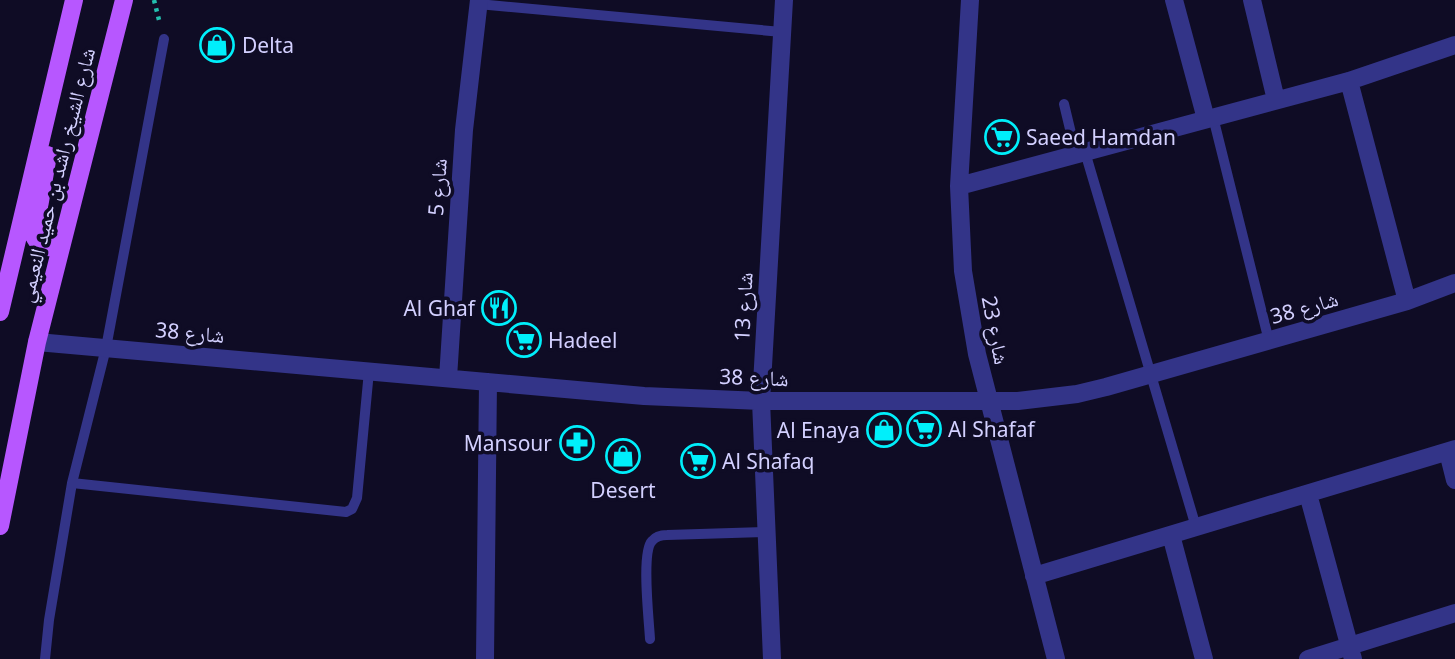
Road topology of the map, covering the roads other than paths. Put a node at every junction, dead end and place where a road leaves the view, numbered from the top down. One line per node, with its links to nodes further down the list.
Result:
1 (74, 0): 11 (main road, شارع الشيخ راشد بن حميد النعيمي)
2 (124, 0): 18 (main road, شارع الشيخ راشد بن حميد النعيمي)
3 (784, 0): 8 (street, شارع 13)
4 (970, 0): 17 (street, شارع 23)
5 (1174, 0): 15 (street)
6 (1252, 0): 13 (street)
7 (479, 2): 8 (lane); 27 (street, شارع 5)
8 (782, 32): 29 (street, شارع 13)
9 (164, 38): 24 (lane)
10 (1455, 45): 12 (street)
11 (55, 75): 18 (main road); 21 (main road, شارع الشيخ راشد بن حميد النعيمي)
12 (1349, 81): 13 (street); 20 (street)
13 (1276, 100): 15 (street)
14 (1064, 104): 16 (lane)
15 (1209, 118): 16 (street); 22 (lane)
16 (1081, 153): 17 (street); 26 (lane)
17 (959, 186): 30 (street, شارع 23)
18 (62, 238): 23 (main road, شارع الشيخ راشد بن حميد النعيمي)
19 (1455, 283): 20 (street, شارع 38)
20 (1407, 301): 22 (street, شارع 38)
21 (0, 312)
22 (1269, 341): 26 (street, شارع 38)
23 (37, 342): 24 (street, شارع 38); 35 (main road, شارع الشيخ راشد بن حميد النعيمي)
24 (106, 348): 25 (street, شارع 38); 33 (lane)
25 (369, 371): 27 (street, شارع 38); 33 (lane)
26 (1151, 374): 30 (street, شارع 38); 36 (lane)
27 (448, 378): 28 (street, شارع 38)
28 (488, 382): 29 (street, شارع 38); 44 (street)
29 (761, 401): 30 (street, شارع 38); 37 (street, شارع 13)
30 (988, 401): 39 (street, شارع 23)
31 (1451, 451): 32 (street); 34 (street)
32 (1455, 480)
33 (72, 483): 43 (lane)
34 (1308, 494): 36 (street); 42 (street)
35 (0, 526)
36 (1196, 527): 38 (street)
37 (766, 532): 41 (lane); 45 (street, شارع 13)
38 (1171, 535): 39 (street); 47 (street)
39 (1034, 576): 46 (street, شارع 23)
40 (1455, 612): 42 (street)
41 (650, 639)
42 (1351, 652): 48 (street)
43 (45, 659)
44 (485, 659)
45 (772, 659)
46 (1056, 659)
47 (1205, 659)
48 (1308, 659)

